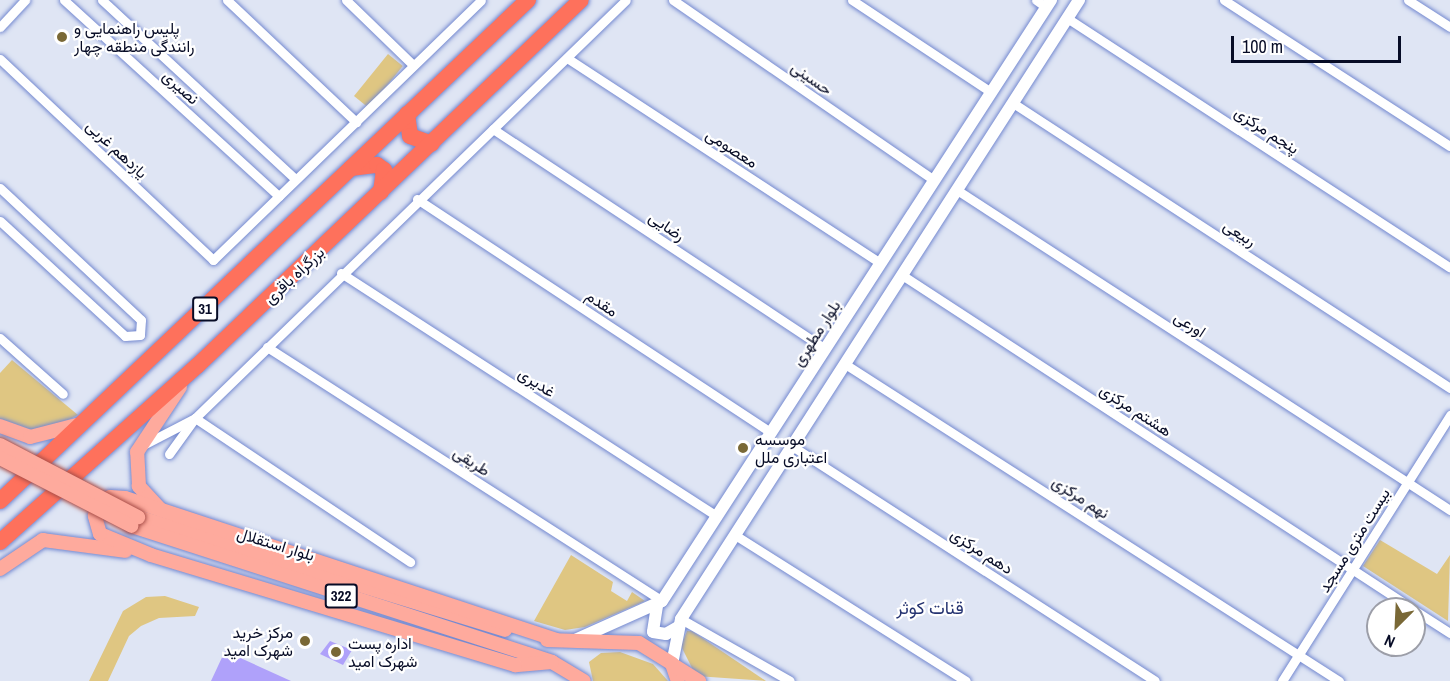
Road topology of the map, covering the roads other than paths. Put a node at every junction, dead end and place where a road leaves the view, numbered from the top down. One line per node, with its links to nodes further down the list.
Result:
1 (25, 0): 17 (street)
2 (64, 0): 35 (street, نصیری)
3 (102, 0): 30 (street, نصیری)
4 (227, 0): 25 (street)
5 (346, 0): 21 (street)
6 (528, 0): 24 (highway, 31)
7 (580, 0): 27 (highway, بزرگراه باقری / 31)
8 (626, 0): 19 (street)
9 (673, 0): 31 (street, حسینی)
10 (852, 0): 22 (street)
11 (1079, 0): 16 (main road)
12 (1224, 0): 28 (street)
13 (1408, 0): 18 (street)
14 (477, 2): 21 (street)
15 (1044, 2): 22 (main road, بلوار مطهری)
16 (1067, 18): 23 (main road); 39 (street, پنجم مرکزی)
17 (0, 27)
18 (1450, 27)
19 (567, 58): 26 (street); 38 (street, معصومی)
20 (0, 59): 35 (street, یازدهم غربی)
21 (413, 65): 25 (street)
22 (991, 92): 31 (main road, بلوار مطهری)
23 (1013, 103): 33 (main road); 47 (street, ربیعی)
24 (407, 114): 27 (highway); 29 (highway, 31)
25 (356, 122): 30 (street)
26 (493, 129): 36 (street); 44 (street, رضایی)
27 (432, 144): 34 (highway, بزرگراه باقری / 31)
28 (1450, 146)
29 (351, 168): 34 (highway); 51 (highway, 31)
30 (295, 179): 35 (street)
31 (934, 180): 38 (main road, بلوار مطهری)
32 (0, 188): 37 (street)
33 (957, 190): 41 (main road); 59 (street, اورعی)
34 (381, 192): 46 (highway, بزرگراه باقری / 31)
35 (279, 196)
36 (417, 199): 40 (street); 53 (street, مقدم)
37 (0, 221)
38 (880, 263): 44 (main road, بلوار مطهری)
39 (1450, 268)
40 (341, 273): 43 (street); 62 (street, غدیری)
41 (902, 275): 45 (main road); 70 (street, هشتم مرکزی)
42 (0, 338): 48 (street)
43 (267, 347): 50 (street); 72 (street, طریقی)
44 (825, 349): 53 (main road, بلوار مطهری)
45 (845, 364): 55 (main road); 78 (street, نهم مرکزی)
46 (197, 366): 56 (main road); 66 (highway, بزرگراه باقری / 31)
47 (1450, 388)
48 (63, 394)
49 (1450, 415): 59 (street, بیست متری مسجد)
50 (195, 418): 56 (street); 57 (street); 68 (street)
51 (90, 420): 52 (main road); 60 (highway, 31)
52 (0, 426)
53 (771, 432): 62 (main road, بلوار مطهری)
54 (0, 444): 58 (main road); 64 (main road, بلوار استقلال / 322, bridge)
55 (792, 446): 65 (main road); 86 (street, دهم مرکزی)
56 (137, 452): 63 (main road)
57 (169, 454)
58 (0, 456): 64 (main road, بلوار استقلال / 322, bridge)
59 (1408, 482): 61 (street, اورعی); 70 (street, بیست متری مسجد)
60 (0, 501)
61 (1450, 510)
62 (717, 516): 72 (main road, بلوار مطهری)
63 (170, 517): 67 (main road); 76 (main road)
64 (135, 521): 76 (main road, بلوار استقلال / 322); 79 (main road, بلوار استقلال / 322)
65 (735, 536): 74 (main road); 85 (street)
66 (0, 542)
67 (151, 555): 69 (main road); 79 (main road)
68 (410, 562)
69 (0, 569)
70 (1354, 570): 71 (street, هشتم مرکزی); 78 (street, بیست متری مسجد)
71 (1396, 597)
72 (659, 603): 74 (main road); 77 (main road)
73 (1426, 617): 75 (street, هشتم مرکزی)
74 (680, 623): 80 (main road); 84 (street)
75 (1450, 633)
76 (556, 640): 77 (main road)
77 (572, 641): 80 (main road)
78 (1300, 655): 87 (street, بیست متری مسجد); 88 (street, نهم مرکزی)
79 (552, 662): 81 (main road, بلوار استقلال)
80 (672, 664): 82 (main road); 83 (main road)
81 (584, 681)
82 (678, 681)
83 (699, 681)
84 (790, 681)
85 (966, 681)
86 (1155, 681)
87 (1282, 681)
88 (1339, 681)

